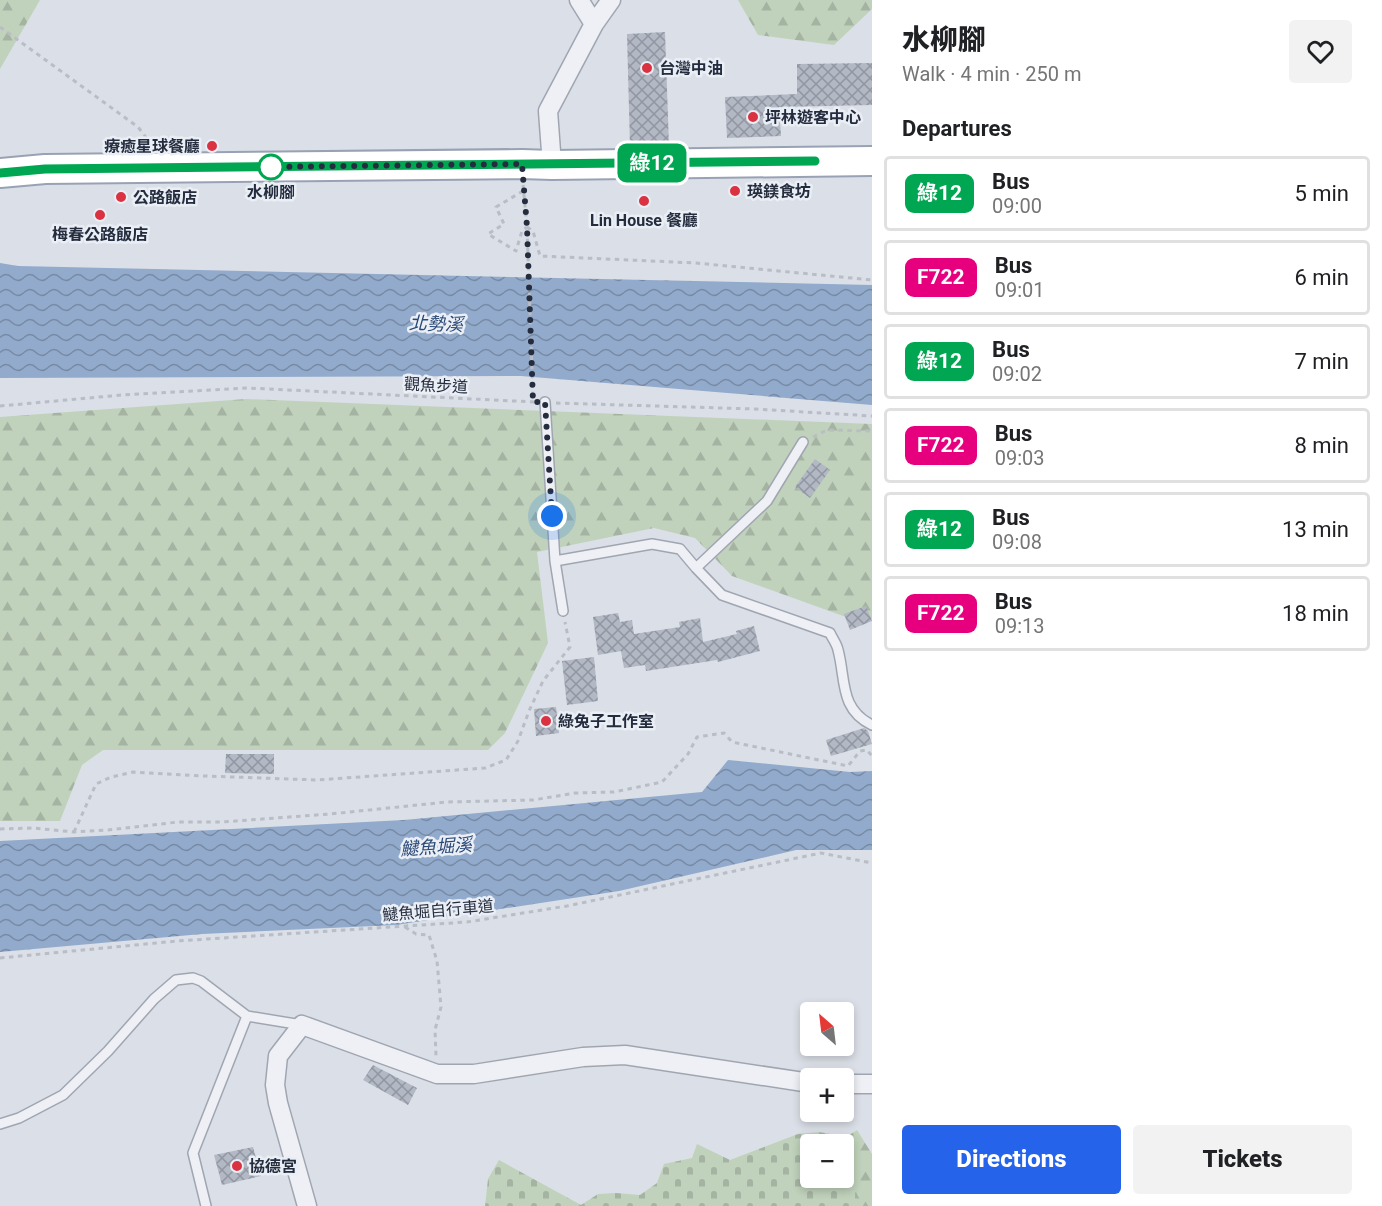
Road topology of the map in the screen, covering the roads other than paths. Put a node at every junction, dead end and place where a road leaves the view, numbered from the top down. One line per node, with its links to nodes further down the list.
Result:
1 (579, 0): 3 (street)
2 (611, 0): 3 (street)
3 (594, 24): 5 (street)
4 (872, 160): 5 (main road)
5 (552, 165): 6 (main road)
6 (0, 173)
7 (545, 402): 9 (lane)
8 (803, 442): 10 (lane)
9 (555, 561): 10 (lane); 11 (lane)
10 (696, 568): 12 (lane)
11 (563, 611)
12 (872, 725)
13 (247, 1017): 14 (lane); 18 (lane); 19 (lane)
14 (302, 1025): 15 (street); 20 (street)
15 (800, 1081)
16 (854, 1084): 17 (street)
17 (872, 1084)
18 (0, 1124)
19 (206, 1206)
20 (307, 1206)

